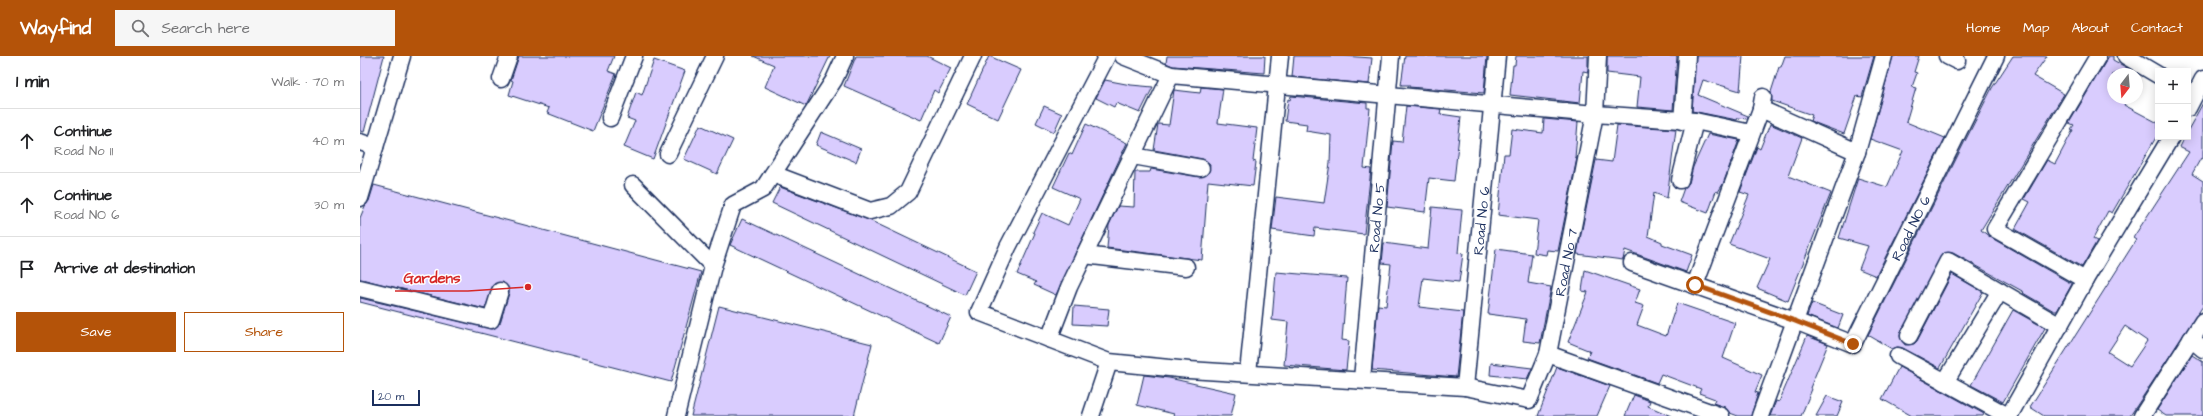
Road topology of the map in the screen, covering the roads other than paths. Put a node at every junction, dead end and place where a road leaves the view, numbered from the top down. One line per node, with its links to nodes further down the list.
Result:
1 (402, 56): 31 (street)
2 (509, 56): 20 (street)
3 (634, 56): 27 (street)
4 (715, 56): 33 (street)
5 (845, 56): 36 (street)
6 (973, 56): 36 (street)
7 (1107, 56): 53 (street)
8 (1123, 56): 19 (street)
9 (1280, 56): 22 (street)
10 (1391, 56): 23 (street, Road No 5)
11 (1497, 56): 25 (street, Road No 6)
12 (1598, 56): 26 (street, Road No 7)
13 (1687, 56): 28 (street)
14 (1884, 56): 32 (street)
15 (1996, 56): 49 (street, Road NO 6)
16 (2098, 56): 44 (street)
17 (2126, 56): 18 (street)
18 (2155, 73)
19 (1171, 75): 22 (street); 34 (street)
20 (501, 79)
21 (2203, 79): 24 (street)
22 (1277, 85): 23 (street); 58 (street)
23 (1388, 95): 25 (street); 59 (street, Road No 5)
24 (2194, 99)
25 (1493, 105): 26 (street); 61 (street, Road No 6)
26 (1595, 114): 28 (street); 55 (street, Road No 7)
27 (610, 118)
28 (1688, 121): 29 (street); 37 (street)
29 (1751, 133): 32 (street); 45 (street)
30 (2169, 140): 44 (street)
31 (367, 144): 39 (street)
32 (1857, 152): 49 (street)
33 (668, 154)
34 (1133, 156): 35 (street); 40 (street)
35 (1201, 168)
36 (773, 174): 42 (street)
37 (1680, 180)
38 (633, 185): 42 (street)
39 (360, 198)
40 (1084, 256): 43 (street); 53 (street)
41 (1632, 263): 45 (street)
42 (714, 266): 62 (street)
43 (1186, 267)
44 (2085, 280): 51 (street)
45 (1695, 285): 49 (street)
46 (360, 288): 47 (street)
47 (500, 291)
48 (2000, 291): 51 (street); 52 (street); 60 (street)
49 (1795, 321): 65 (street)
50 (2203, 321): 54 (street)
51 (2060, 326): 66 (street)
52 (1909, 336)
53 (1049, 339): 57 (street)
54 (2197, 344): 67 (street)
55 (1548, 354): 61 (street, Road No 7); 64 (street)
56 (1898, 356): 60 (street)
57 (1109, 362): 58 (street); 63 (street)
58 (1248, 373): 59 (street)
59 (1362, 379): 61 (street)
60 (1945, 382): 66 (street)
61 (1465, 387)
62 (676, 416)
63 (1092, 416)
64 (1721, 416)
65 (1760, 416)
66 (2008, 416)
67 (2142, 416)

